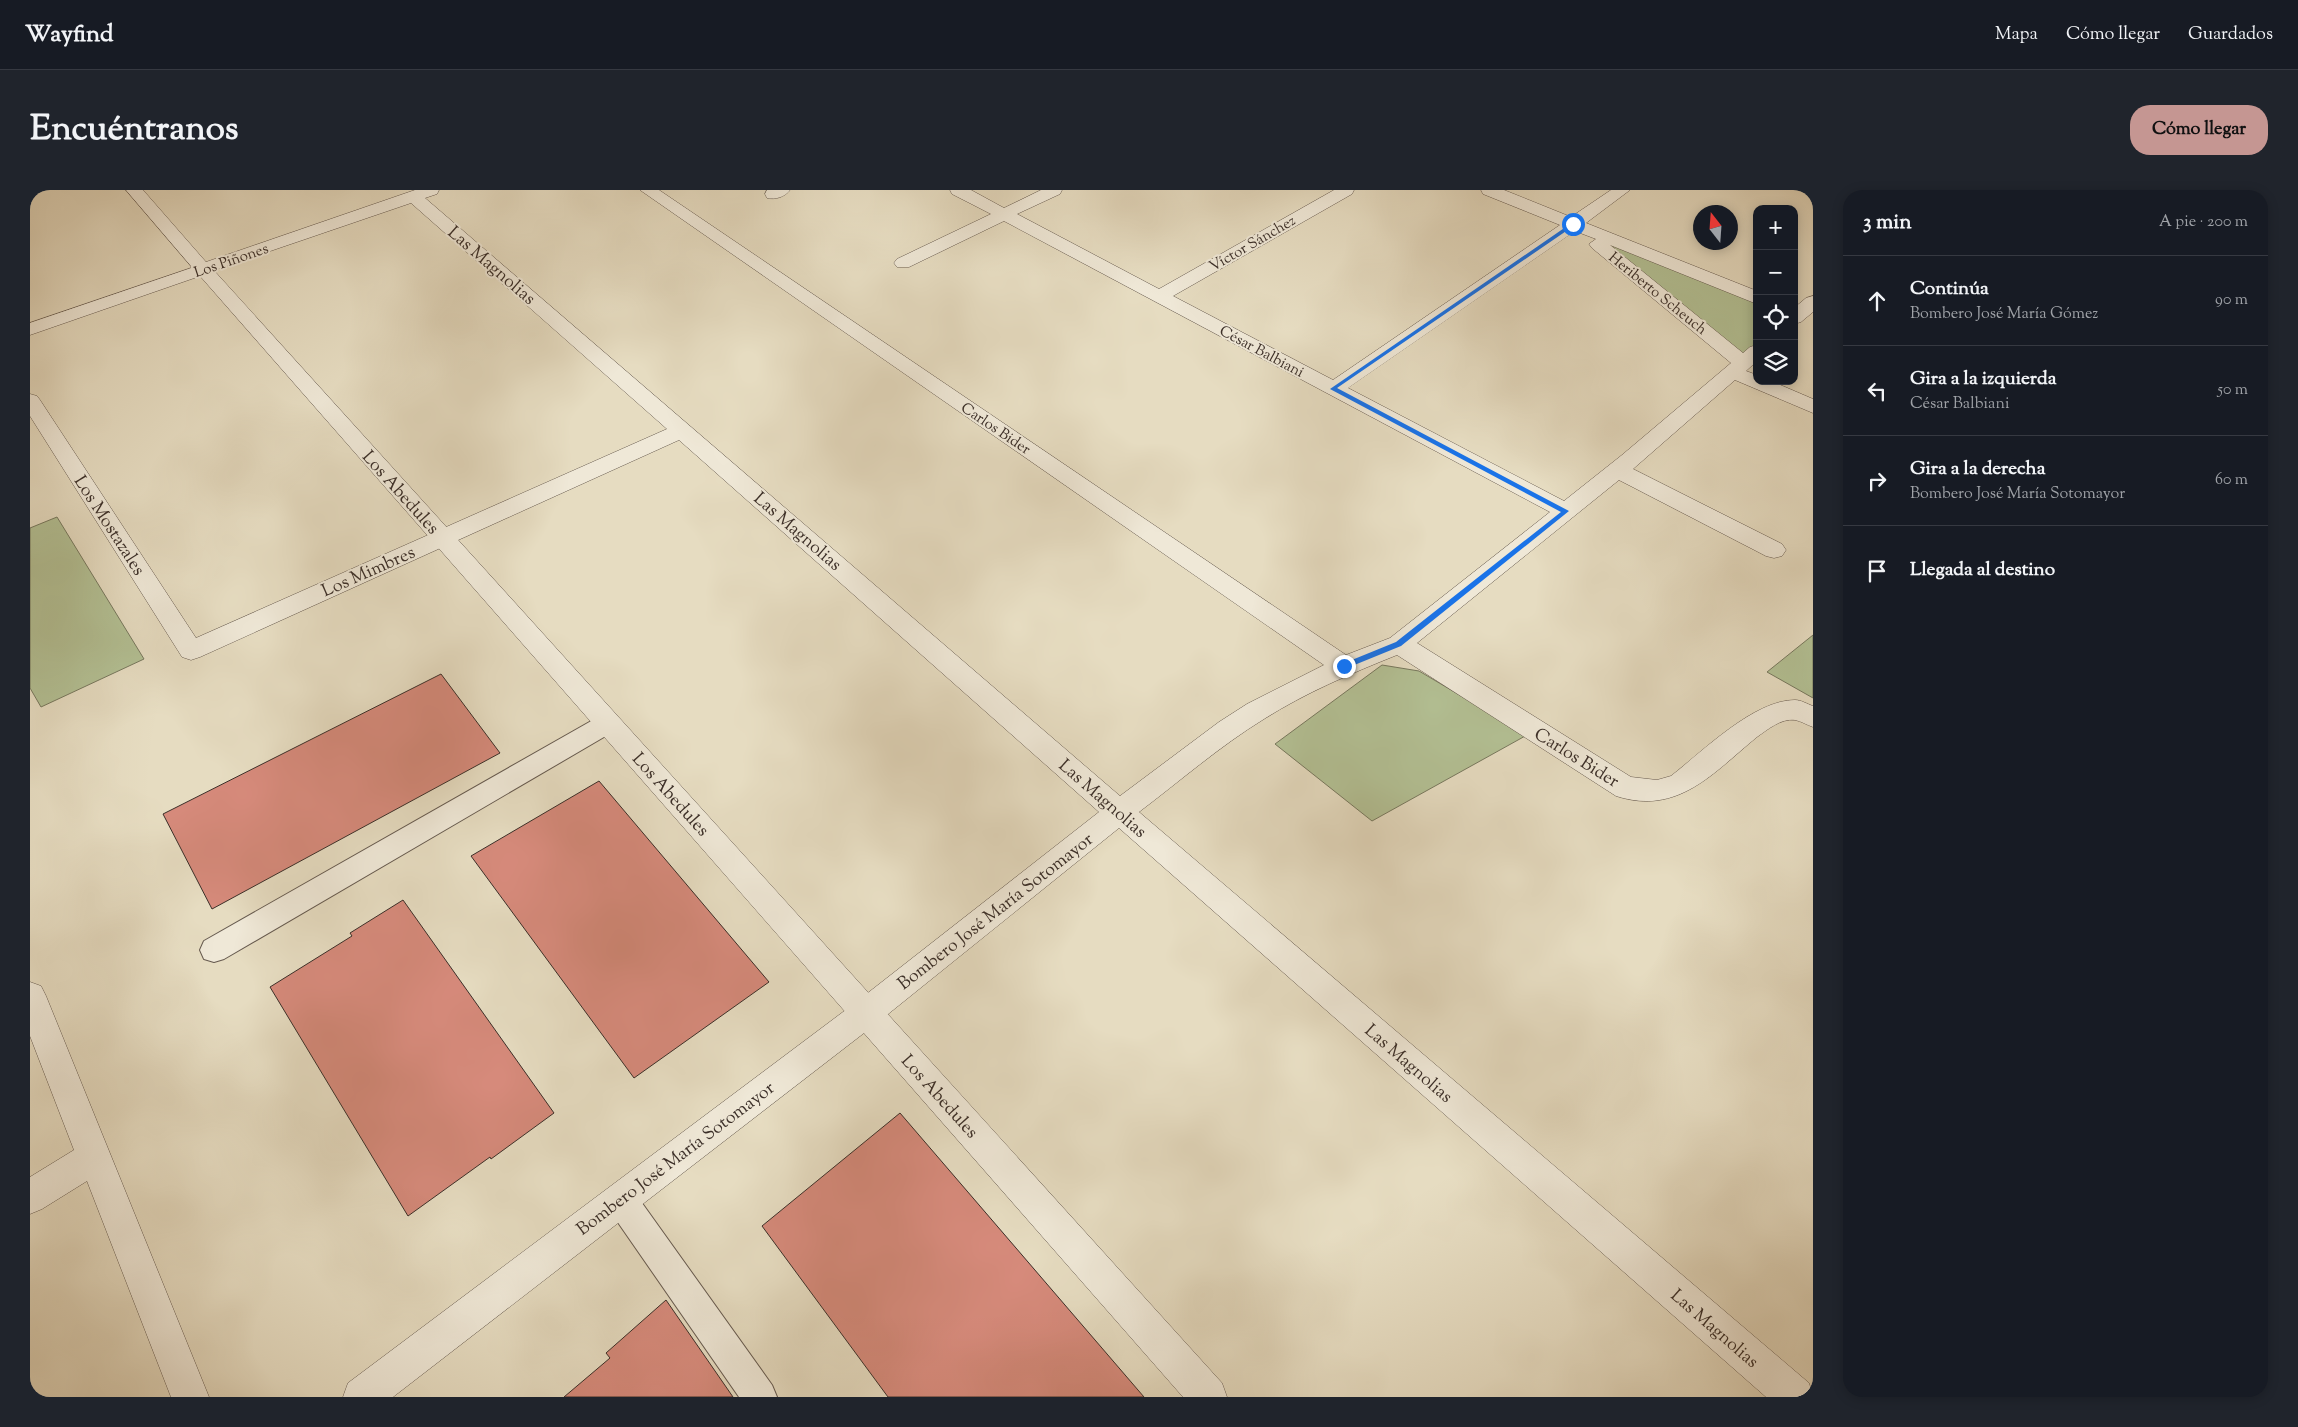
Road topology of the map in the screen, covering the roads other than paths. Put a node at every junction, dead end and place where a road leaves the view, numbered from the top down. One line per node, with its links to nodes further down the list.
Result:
1 (134, 190): 12 (street, Los Abedules)
2 (648, 190): 29 (street, Carlos Bider)
3 (958, 190): 9 (street, César Balbiani)
4 (1054, 190): 9 (street)
5 (1346, 190): 13 (street, Víctor Sánchez)
6 (1489, 190): 10 (street, Heriberto Scheuch)
7 (1622, 190): 10 (street)
8 (422, 193): 12 (street, Los Piñones); 22 (street, Las Magnolias)
9 (1004, 214): 11 (street); 13 (street, César Balbiani)
10 (1573, 224): 14 (street, Heriberto Scheuch); 18 (street, Heriberto Scheuch); 19 (street)
11 (903, 263)
12 (203, 269): 17 (street, Los Piñones); 25 (street, Los Abedules)
13 (1159, 296): 19 (street, César Balbiani)
14 (1753, 296)
15 (1813, 302): 16 (street)
16 (1798, 314)
17 (30, 329)
18 (1744, 362): 21 (street, Heriberto Scheuch); 23 (street, Bombero José María Sotomayor)
19 (1333, 389): 24 (street, César Balbiani)
20 (30, 400): 28 (street, Los Mostazales)
21 (1813, 408)
22 (682, 430): 25 (street, Los Mimbres); 32 (street, Las Magnolias)
23 (1618, 470): 24 (street, Bombero José María Sotomayor); 26 (street)
24 (1565, 511): 27 (street, Bombero José María Sotomayor)
25 (443, 538): 28 (street, Los Mimbres); 31 (street, Los Abedules)
26 (1774, 550)
27 (1399, 644): 29 (street, Bombero José María Sotomayor); 30 (street, Carlos Bider)
28 (191, 651)
29 (1344, 666): 32 (street, Bombero José María Sotomayor)
30 (1813, 717)
31 (608, 723): 33 (lane); 35 (street, Los Abedules)
32 (1119, 812): 35 (street, Bombero José María Sotomayor); 43 (street, Las Magnolias)
33 (214, 950)
34 (30, 996): 36 (street)
35 (866, 1013): 38 (street, Bombero José María Sotomayor); 42 (street, Los Abedules)
36 (94, 1157): 37 (street); 39 (street)
37 (30, 1197)
38 (621, 1200): 40 (street, Bombero José María Sotomayor); 41 (lane)
39 (190, 1397)
40 (362, 1397)
41 (760, 1397)
42 (1208, 1397)
43 (1795, 1397)

